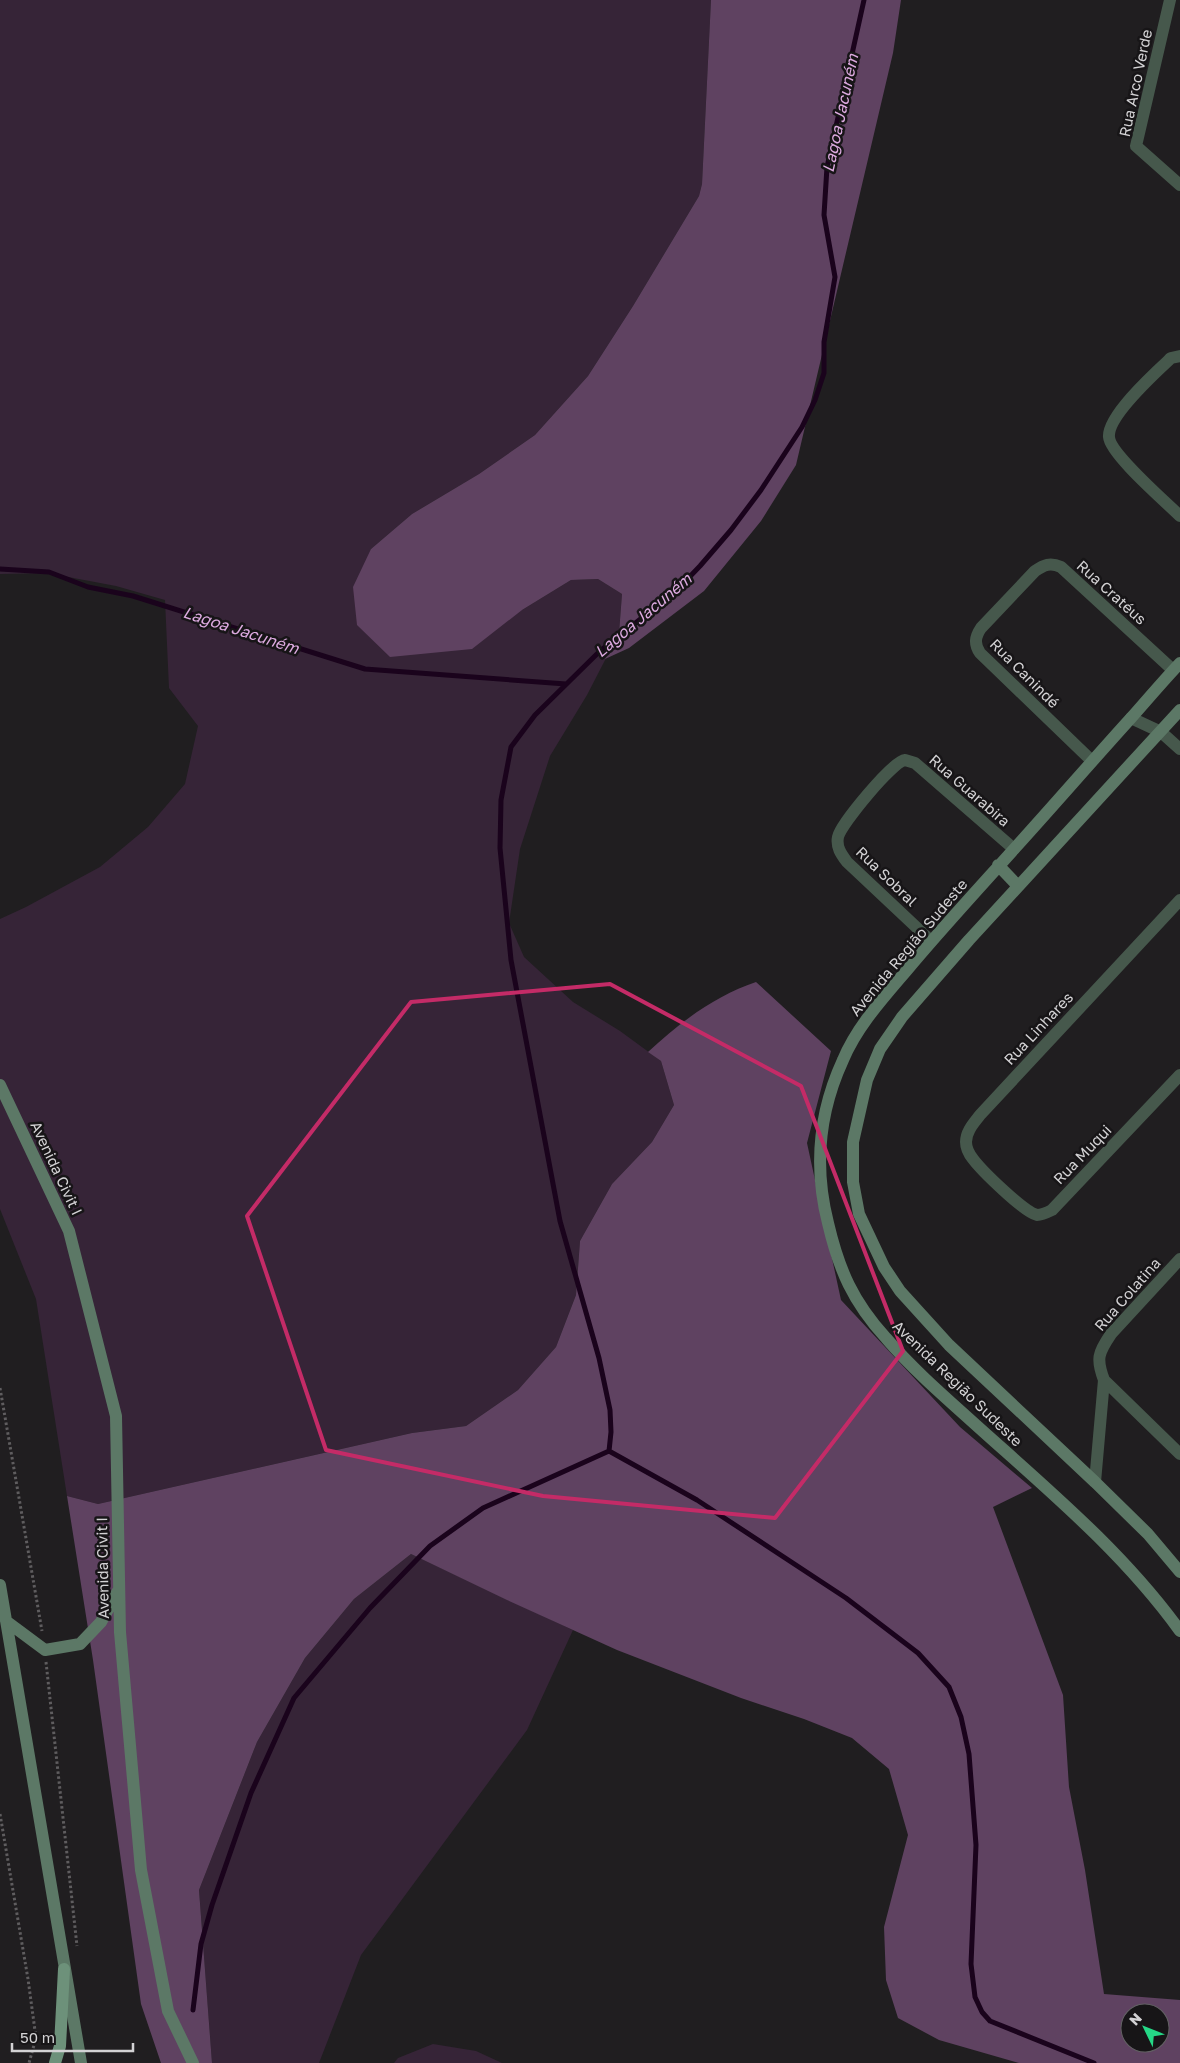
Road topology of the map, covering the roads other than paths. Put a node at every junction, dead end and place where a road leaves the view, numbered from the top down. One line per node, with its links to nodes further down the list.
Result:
1 (1170, 0): 2 (street, Rua Arco Verde)
2 (1180, 185)
3 (1180, 356): 4 (street)
4 (1180, 516)
5 (1004, 602): 6 (street, Rua Cratéus); 11 (street, Rua Canindé)
6 (1176, 666): 8 (street, Avenida Região Sudeste)
7 (1180, 710): 9 (street, Avenida Região Sudeste)
8 (1131, 718): 9 (street); 11 (street, Avenida Região Sudeste)
9 (1161, 732): 10 (street); 15 (street, Avenida Região Sudeste)
10 (1180, 749)
11 (1092, 760): 13 (street, Avenida Região Sudeste)
12 (861, 803): 13 (street, Rua Guarabira); 17 (street, Rua Sobral)
13 (1014, 849): 14 (street, Avenida Região Sudeste)
14 (998, 865): 15 (street); 17 (street, Avenida Região Sudeste)
15 (1018, 886): 24 (street, Avenida Região Sudeste)
16 (1180, 900): 20 (street, Rua Linhares)
17 (931, 941): 29 (street, Avenida Região Sudeste)
18 (1180, 1076): 20 (street, Rua Muqui)
19 (0, 1085): 27 (street, Avenida Civit I)
20 (998, 1186)
21 (1180, 1259): 22 (street, Rua Colatina)
22 (1104, 1380): 23 (street); 24 (street)
23 (1178, 1447)
24 (1095, 1482): 25 (street, Avenida Região Sudeste)
25 (1180, 1572)
26 (0, 1584): 28 (street)
27 (119, 1590): 28 (street); 33 (street, Avenida Civit I)
28 (6, 1621): 30 (street)
29 (1180, 1631)
30 (64, 1969): 31 (main road); 32 (street)
31 (54, 2063)
32 (81, 2063)
33 (193, 2063)

